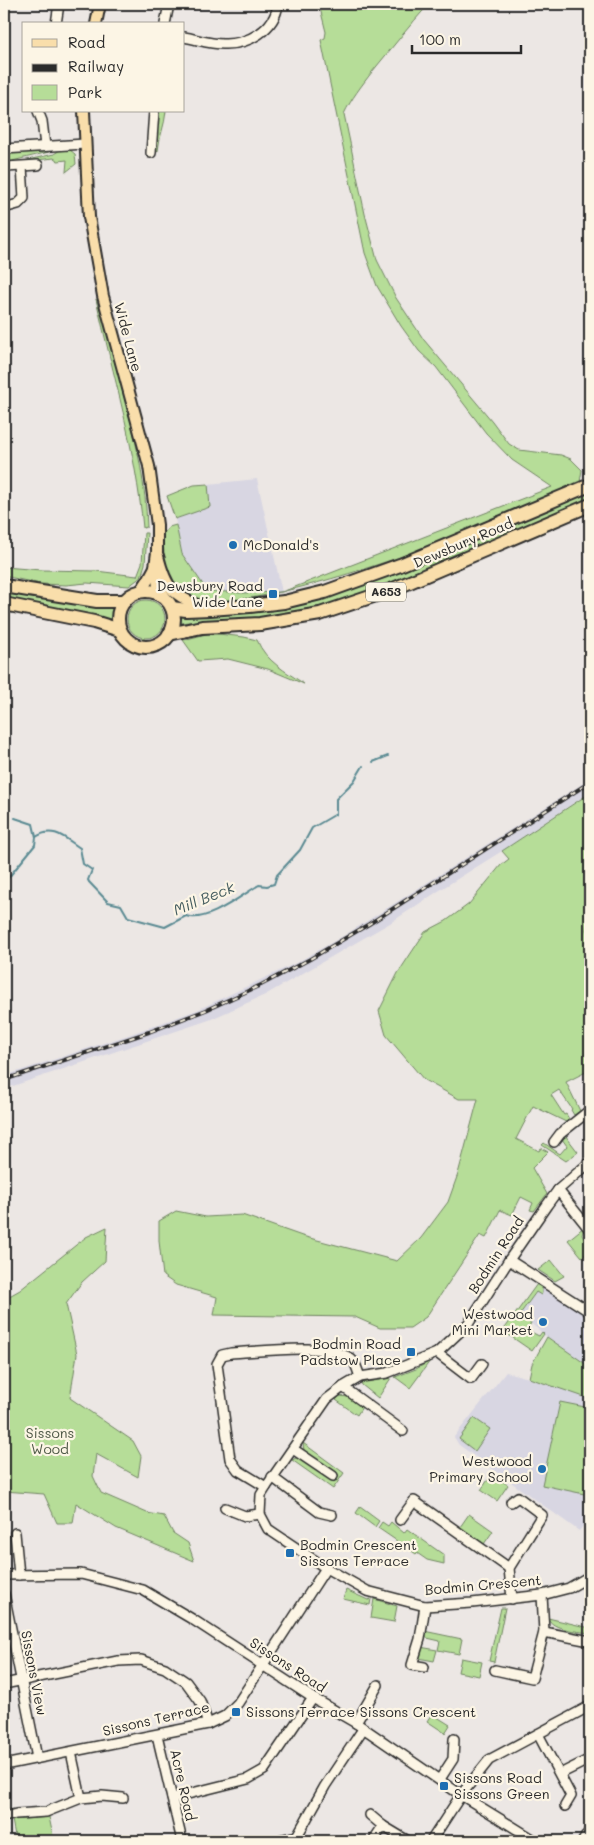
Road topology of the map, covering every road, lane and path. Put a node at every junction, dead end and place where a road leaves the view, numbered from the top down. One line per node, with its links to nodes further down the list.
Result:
1 (59, 4): 5 (street)
2 (100, 4): 6 (main road)
3 (169, 4): 7 (street)
4 (278, 4): 8 (street)
5 (56, 22)
6 (96, 22)
7 (165, 22)
8 (185, 37)
9 (38, 112): 13 (street)
10 (84, 112): 12 (main road, Wide Lane)
11 (154, 112): 15 (street)
12 (85, 144): 13 (street); 22 (main road, Wide Lane)
13 (45, 146): 14 (street)
14 (8, 149)
15 (151, 153)
16 (38, 166): 18 (street)
17 (6, 167): 18 (street)
18 (22, 167): 19 (street)
19 (4, 208)
20 (590, 485): 29 (highway, Dewsbury Road / A653)
21 (590, 505): 31 (highway, Dewsbury Road / A653)
22 (157, 552): 23 (main road, Wide Lane); 29 (main road)
23 (155, 567): 25 (main road, Wide Lane); 28 (main road, Wide Lane)
24 (4, 586): 26 (highway)
25 (140, 592): 26 (highway); 28 (highway, Dewsbury Road / A653)
26 (125, 601): 30 (highway)
27 (4, 604): 30 (highway, Dewsbury Road / A653)
28 (170, 605): 29 (highway, Dewsbury Road / A653); 31 (highway)
29 (210, 609)
30 (120, 630): 31 (highway, Dewsbury Road / A653)
31 (169, 634)
32 (590, 1110): 33 (street)
33 (554, 1142)
34 (590, 1162): 35 (street, Bodmin Road)
35 (558, 1190): 36 (street); 38 (street, Bodmin Road)
36 (587, 1217): 37 (street)
37 (590, 1230)
38 (509, 1260): 39 (street); 40 (street, Bodmin Road)
39 (590, 1312)
40 (437, 1353): 41 (street); 42 (street, Bodmin Road)
41 (482, 1364)
42 (360, 1377): 43 (street, Bodmin Road); 48 (street)
43 (343, 1387): 44 (street); 45 (street, Bodmin Road)
44 (403, 1431)
45 (293, 1449): 46 (street); 47 (street, Bodmin Road)
46 (332, 1476)
47 (272, 1477): 48 (street, Bodmin Road); 52 (street)
48 (266, 1487): 51 (street, Bodmin Road)
49 (511, 1502): 56 (street)
50 (225, 1508): 51 (street)
51 (260, 1514): 55 (street, Bodmin Crescent)
52 (332, 1515)
53 (400, 1520): 56 (street)
54 (16, 1533): 58 (street)
55 (326, 1568): 63 (street, Bodmin Crescent); 66 (street, Sissons Terrace)
56 (509, 1568): 62 (street)
57 (4, 1575): 58 (street, Sissons Road)
58 (20, 1575): 66 (street, Sissons Road)
59 (590, 1576): 61 (street, Bodmin Crescent)
60 (4, 1594): 69 (street, Sissons View)
61 (542, 1595): 62 (street, Bodmin Crescent); 64 (street)
62 (512, 1599): 63 (street, Bodmin Crescent)
63 (425, 1606): 67 (street)
64 (544, 1632): 65 (street); 68 (street)
65 (590, 1640)
66 (263, 1665): 72 (street, Sissons Road); 74 (street, Sissons Terrace)
67 (424, 1667)
68 (495, 1670)
69 (22, 1680): 70 (street); 74 (street); 80 (street, Sissons View)
70 (4, 1684)
71 (378, 1684): 75 (street)
72 (313, 1698): 75 (street, Sissons Road); 88 (street)
73 (590, 1706): 76 (street)
74 (208, 1724): 77 (street, Sissons Terrace)
75 (360, 1726): 84 (street, Sissons Road); 95 (street)
76 (538, 1734): 83 (street); 85 (street)
77 (157, 1735): 79 (street, Sissons Terrace); 88 (street, Acre Road)
78 (454, 1740): 84 (street)
79 (71, 1752): 80 (street, Sissons Terrace); 86 (street)
80 (37, 1758): 82 (street, Sissons Terrace)
81 (588, 1760): 83 (street)
82 (4, 1765)
83 (560, 1774): 89 (street)
84 (440, 1780): 85 (street, Sissons Road)
85 (462, 1795): 99 (street); 100 (street, Sissons Road)
86 (81, 1798): 87 (street); 91 (street)
87 (123, 1798)
88 (172, 1798): 96 (street, Acre Road)
89 (564, 1806)
90 (370, 1815): 92 (street)
91 (4, 1817)
92 (383, 1826): 94 (street); 98 (street)
93 (590, 1830): 101 (street)
94 (375, 1838)
95 (298, 1839): 97 (street)
96 (182, 1841)
97 (274, 1841)
98 (408, 1841)
99 (431, 1841)
100 (536, 1841)
101 (583, 1841)

